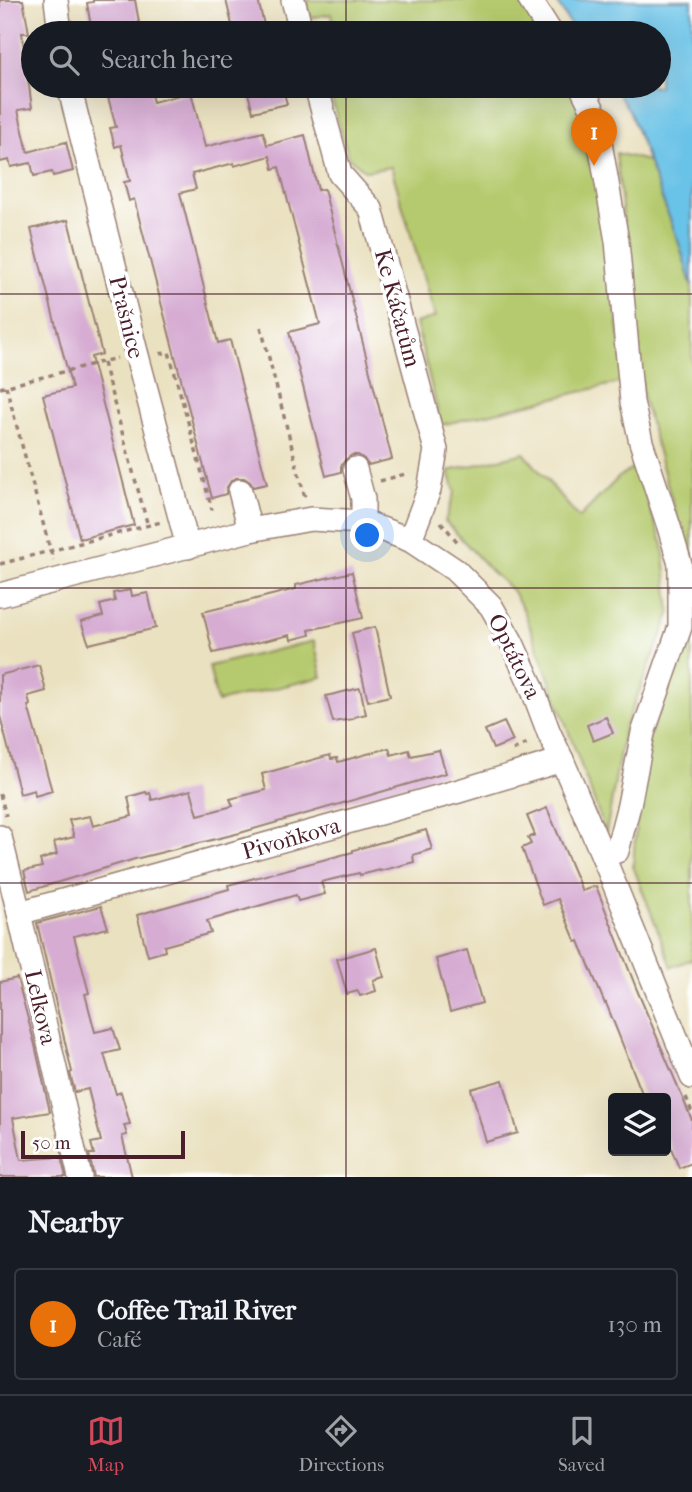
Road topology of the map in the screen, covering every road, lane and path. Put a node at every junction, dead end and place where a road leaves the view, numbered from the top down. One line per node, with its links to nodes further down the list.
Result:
1 (56, 0): 4 (street)
2 (293, 0): 5 (street)
3 (530, 0): 6 (street)
4 (59, 21)
5 (299, 21)
6 (543, 21)
7 (72, 98): 22 (street, Prašnice)
8 (319, 98): 21 (street, Ke Káčatům)
9 (587, 98): 28 (street)
10 (261, 327): 17 (path)
11 (126, 355): 12 (path)
12 (102, 362): 13 (path); 19 (path)
13 (6, 386): 14 (path); 23 (path)
14 (0, 388)
15 (355, 469): 18 (street)
16 (240, 491): 20 (street)
17 (311, 519): 18 (street, Optátova); 20 (street, Optátova)
18 (363, 522): 21 (street, Optátova)
19 (148, 526)
20 (250, 530): 22 (street, Optátova)
21 (410, 540): 25 (street, Optátova)
22 (188, 547): 23 (street, Optátova)
23 (58, 579): 24 (street, Optátova)
24 (0, 595)
25 (562, 760): 28 (street, Optátova); 29 (street, Pivoňkova)
26 (0, 794): 27 (path)
27 (3, 828): 29 (street, Lelkova)
28 (603, 856): 30 (street, Optátova)
29 (19, 913): 31 (street, Lelkova)
30 (692, 1077)
31 (80, 1177)

